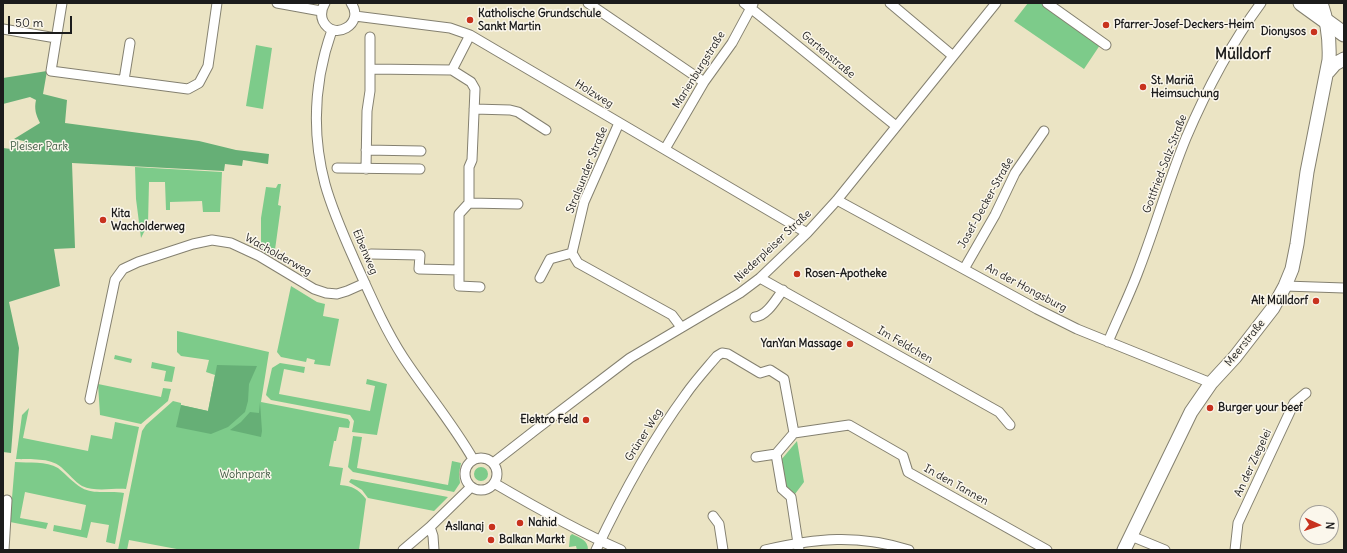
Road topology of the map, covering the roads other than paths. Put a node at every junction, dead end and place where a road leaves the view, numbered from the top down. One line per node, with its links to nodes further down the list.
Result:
1 (62, 3): 21 (street)
2 (217, 3): 29 (street)
3 (277, 3): 13 (street)
4 (351, 3): 14 (street)
5 (588, 3): 30 (street)
6 (890, 3): 24 (street)
7 (996, 3): 24 (street, Niederpleiser Straße)
8 (1047, 3): 23 (street)
9 (1261, 3): 59 (street, Gottfried-Salz-Straße)
10 (1301, 3): 15 (main road)
11 (1321, 3): 15 (street, Meerstraße)
12 (749, 5): 30 (street, Marienburgstraße); 33 (street, Gartenstraße)
13 (323, 7): 17 (street)
14 (354, 16): 17 (street); 19 (street, Holzweg)
15 (1328, 23): 18 (main road); 28 (street, Meerstraße)
16 (3, 29): 21 (street)
17 (332, 30): 52 (street, Eibenweg)
18 (1344, 34)
19 (470, 35): 27 (street); 32 (street, Holzweg)
20 (370, 37): 26 (street)
21 (56, 38): 29 (street)
22 (130, 43): 29 (street)
23 (1106, 45)
24 (953, 56): 33 (street, Niederpleiser Straße)
25 (1344, 59): 28 (street)
26 (370, 69): 27 (street); 37 (street)
27 (452, 70): 31 (street)
28 (1328, 72): 53 (street, Meerstraße)
29 (124, 80)
30 (704, 82): 36 (street, Marienburgstraße)
31 (474, 109): 34 (street); 43 (street)
32 (618, 123): 36 (street, Holzweg); 46 (street, Stralsunder Straße)
33 (896, 126): 42 (street, Niederpleiser Straße)
34 (546, 130)
35 (1044, 130): 48 (street, Josef-Decker-Straße)
36 (665, 149): 45 (street, Holzweg)
37 (366, 150): 38 (street); 40 (street)
38 (421, 151)
39 (337, 168): 40 (street)
40 (366, 169): 41 (street)
41 (420, 169)
42 (837, 200): 45 (street, Niederpleiser Straße); 48 (street, An der Hongsburg)
43 (469, 203): 44 (street); 49 (street)
44 (518, 204)
45 (807, 233): 51 (street, Niederpleiser Straße)
46 (572, 253): 50 (street); 58 (street)
47 (371, 254): 49 (street)
48 (964, 269): 59 (street, An der Hongsburg)
49 (459, 270): 54 (street)
50 (540, 278)
51 (760, 278): 56 (street, Im Feldchen); 58 (street, Niederpleiser Straße)
52 (365, 283): 62 (street, Wacholderweg); 67 (street, Eibenweg)
53 (1285, 286): 55 (street); 60 (street, Meerstraße)
54 (480, 287)
55 (1344, 288)
56 (784, 290): 57 (street); 63 (street, Im Feldchen)
57 (755, 317)
58 (681, 327): 68 (street, Niederpleiser Straße)
59 (1108, 342): 60 (street, An der Hongsburg)
60 (1211, 383): 74 (street, Meerstraße)
61 (1306, 393): 88 (street, An der Ziegelei)
62 (90, 399)
63 (1010, 425)
64 (794, 434): 65 (street); 75 (street, Grüner Weg); 85 (street, In den Tannen)
65 (776, 454): 66 (street); 76 (street)
66 (756, 457)
67 (473, 459): 68 (street); 70 (street)
68 (493, 463): 69 (street)
69 (494, 483): 70 (street); 75 (street)
70 (472, 487): 73 (street)
71 (7, 500): 77 (street)
72 (713, 516): 82 (street)
73 (430, 527): 78 (street); 79 (street)
74 (1131, 536): 86 (street, Meerstraße); 87 (street)
75 (600, 541): 80 (street, Grüner Weg); 81 (street)
76 (799, 546): 83 (street); 84 (street)
77 (4, 550)
78 (403, 550)
79 (434, 550)
80 (596, 550)
81 (621, 550)
82 (723, 550)
83 (765, 550)
84 (910, 550)
85 (1047, 550)
86 (1124, 550)
87 (1165, 550)
88 (1235, 550)

